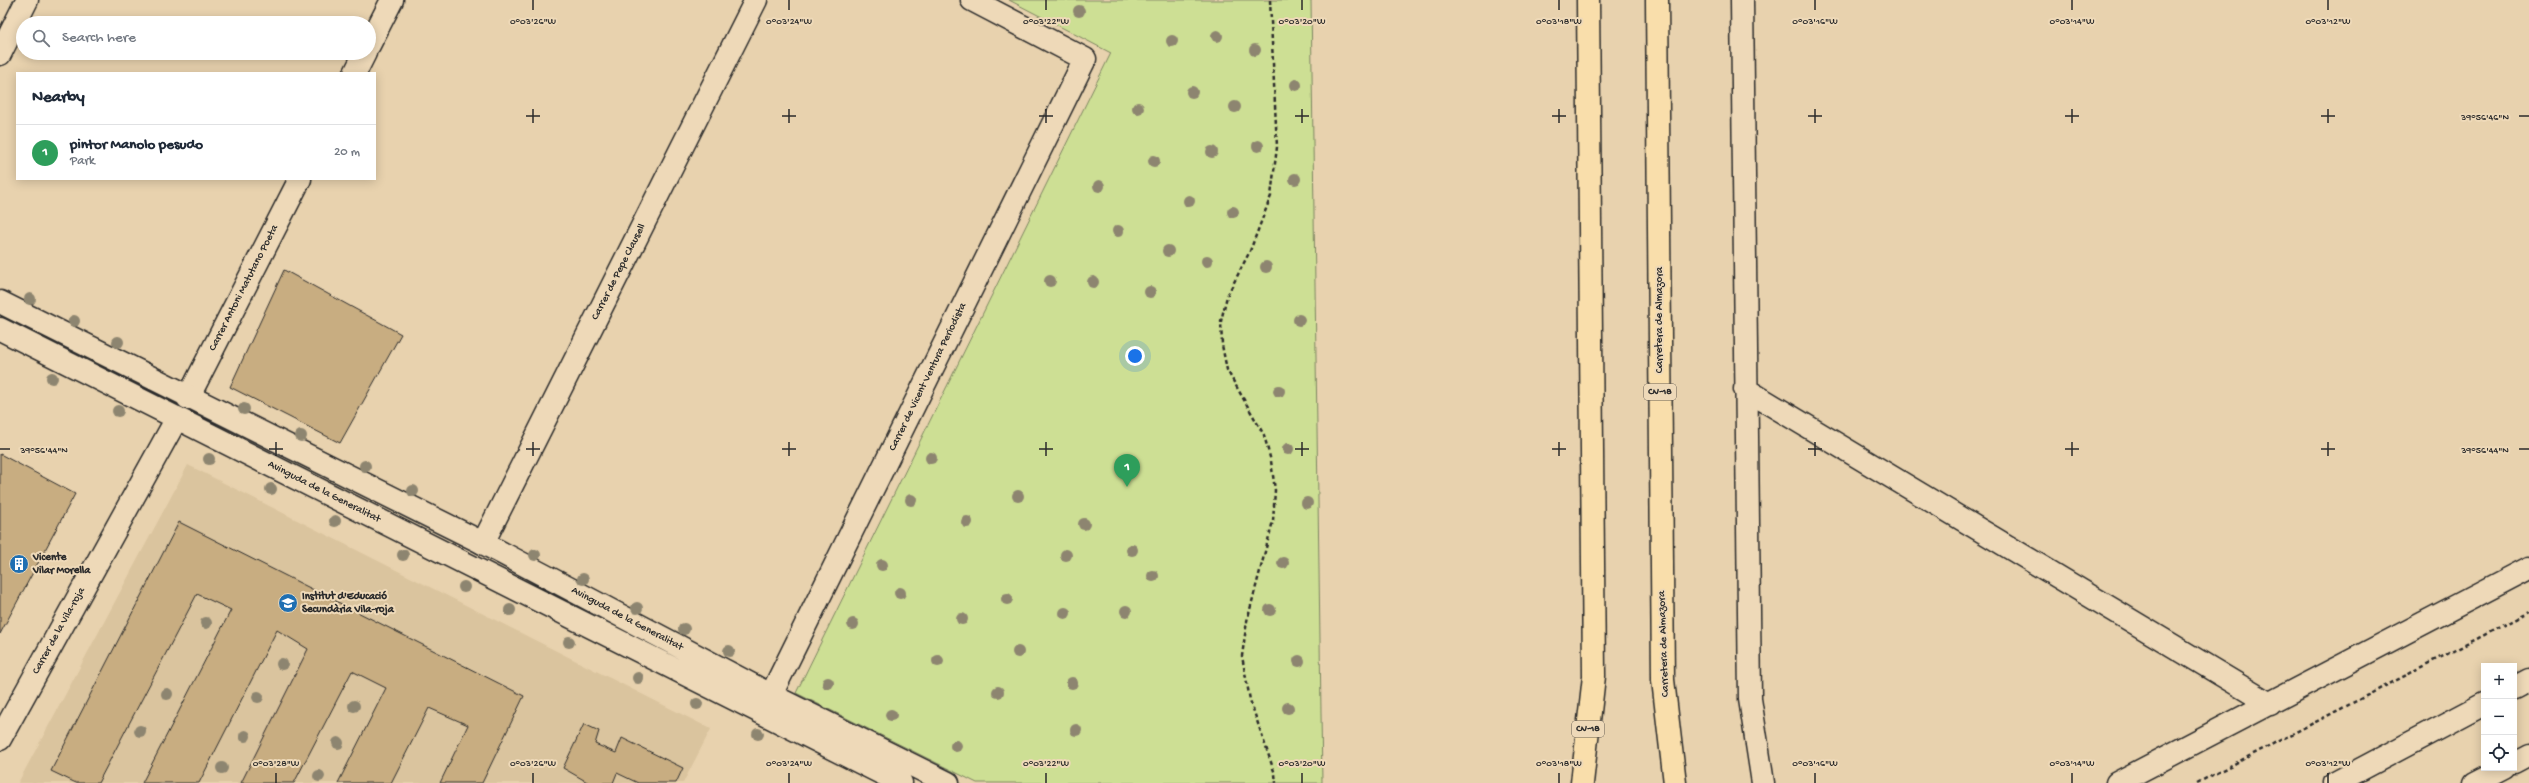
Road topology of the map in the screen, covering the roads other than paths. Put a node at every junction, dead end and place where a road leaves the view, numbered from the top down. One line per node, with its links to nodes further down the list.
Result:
1 (27, 0): 8 (street)
2 (392, 0): 10 (street)
3 (756, 0): 20 (street, Carrer de Pepe Clausell)
4 (972, 0): 25 (street, Carrer de Vicent Ventura Periodista)
5 (1588, 0): 34 (main road, CV-18)
6 (1657, 0): 35 (main road, Carretera de Almazora / CV-18)
7 (1742, 0): 17 (street)
8 (19, 16)
9 (16, 22): 11 (street)
10 (376, 31)
11 (0, 54)
12 (362, 60): 13 (street)
13 (356, 72)
14 (299, 180): 18 (street, Carrer Antoni Matutano Poeta)
15 (0, 302): 18 (street, Avinguda de la Generalitat)
16 (0, 328): 19 (street, Avinguda de la Generalitat)
17 (1745, 389): 26 (street); 36 (street)
18 (188, 398): 19 (street); 20 (street, Avinguda de la Generalitat)
19 (177, 418): 21 (street, Avinguda de la Generalitat); 28 (street, Carrer de la Vila-roja)
20 (483, 543): 21 (street); 25 (street, Avinguda de la Generalitat)
21 (472, 567): 25 (street, Avinguda de la Generalitat)
22 (2529, 568): 26 (street)
23 (2529, 680): 24 (street)
24 (2517, 686)
25 (765, 704): 32 (street, Avinguda de la Generalitat); 33 (street, Avinguda de la Generalitat)
26 (2270, 704): 37 (street)
27 (2481, 706): 38 (street)
28 (0, 739)
29 (2529, 755): 30 (street)
30 (2517, 761)
31 (2498, 771): 39 (street)
32 (901, 783)
33 (948, 783)
34 (1582, 783)
35 (1675, 783)
36 (1763, 783)
37 (2118, 783)
38 (2335, 783)
39 (2475, 783)

